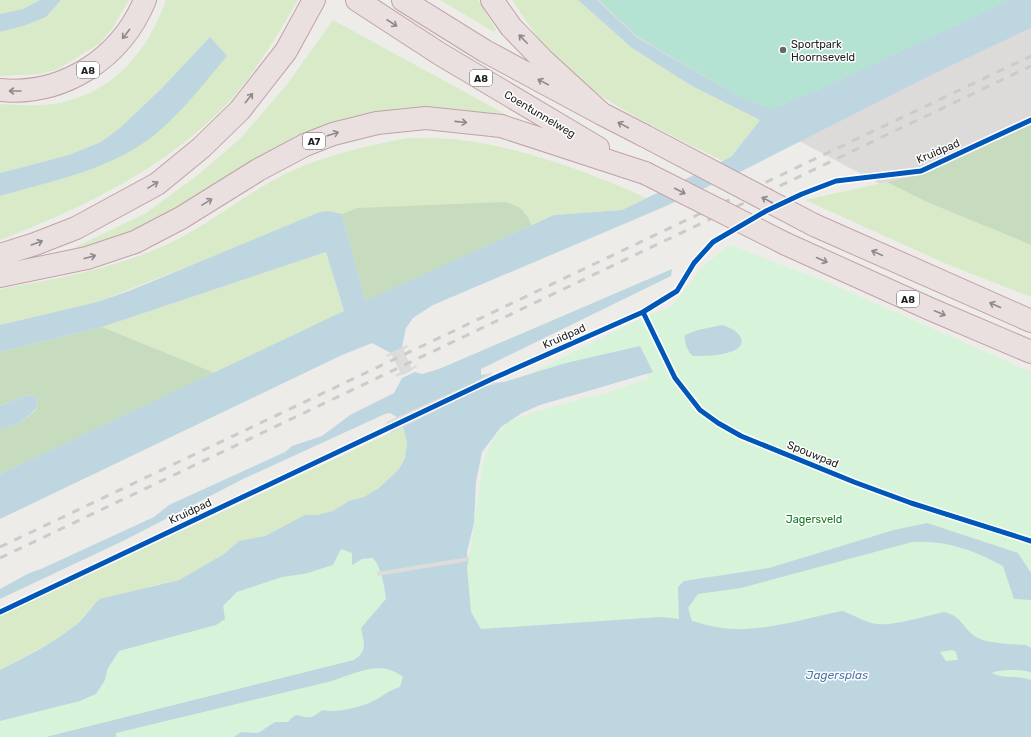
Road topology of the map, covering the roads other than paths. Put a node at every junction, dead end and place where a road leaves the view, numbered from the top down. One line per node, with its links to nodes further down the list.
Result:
1 (145, 0): 6 (highway, A8, one-way to 6)
2 (314, 0): 9 (highway, one-way to 2)
3 (403, 0): 7 (highway, A8, one-way to 3)
4 (492, 0): 7 (highway, A8, one-way to 4)
5 (358, 1): 8 (highway, Coentunnelweg / A8, one-way to 8)
6 (0, 90)
7 (602, 114): 11 (highway, A8, one-way to 7, bridge)
8 (601, 155): 10 (highway, A7, one-way to 8); 12 (highway, A8, one-way to 12, bridge)
9 (0, 255)
10 (0, 276)
11 (1031, 321)
12 (1031, 352)

